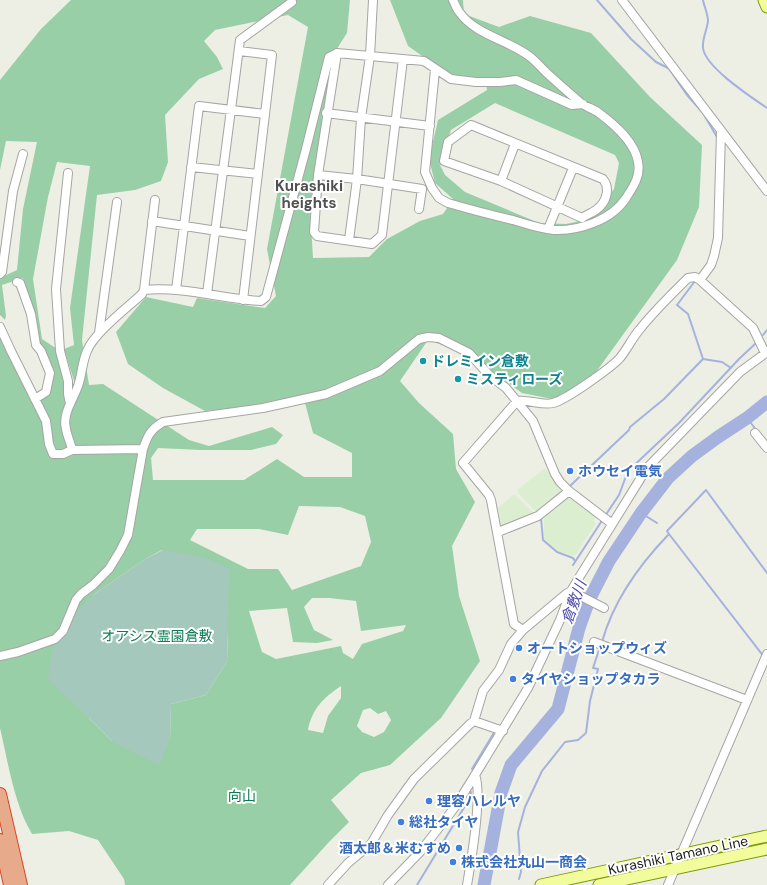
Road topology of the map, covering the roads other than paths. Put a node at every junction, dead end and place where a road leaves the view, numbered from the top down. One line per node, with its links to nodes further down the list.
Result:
1 (373, 0): 9 (street)
2 (453, 0): 12 (street)
3 (622, 0): 19 (street)
4 (764, 0): 6 (main road)
5 (292, 2): 7 (street)
6 (767, 7)
7 (239, 51): 13 (street); 15 (street)
8 (337, 53): 9 (street); 14 (street); 50 (street)
9 (370, 56): 10 (street); 16 (street)
10 (403, 59): 11 (street); 17 (street)
11 (435, 70): 12 (street); 18 (street)
12 (583, 104): 40 (street)
13 (232, 110): 15 (street); 22 (street); 24 (street)
14 (326, 113): 16 (street); 28 (street)
15 (265, 114): 27 (street)
16 (361, 118): 17 (street); 29 (street)
17 (396, 122): 18 (street); 31 (street)
18 (430, 126): 25 (street)
19 (721, 132): 33 (street); 45 (street)
20 (515, 144): 23 (street); 30 (street); 30 (street)
21 (23, 154): 44 (street)
22 (191, 167): 24 (street); 39 (street)
23 (574, 168): 36 (street); 36 (street)
24 (223, 171): 27 (street); 41 (street)
25 (425, 172): 32 (street); 40 (street)
26 (68, 173): 56 (street)
27 (258, 174): 42 (street)
28 (318, 175): 29 (street); 43 (street)
29 (357, 179): 31 (street); 43 (street)
30 (501, 181): 36 (street)
31 (389, 184): 32 (street); 43 (street)
32 (422, 189): 37 (street)
33 (767, 191)
34 (155, 200): 38 (street)
35 (117, 202): 52 (street)
36 (557, 206): 40 (street)
37 (419, 209)
38 (152, 221): 39 (street); 47 (street)
39 (184, 226): 41 (street); 48 (street)
40 (548, 229)
41 (216, 231): 42 (street); 49 (street)
42 (250, 236): 50 (street)
43 (348, 240)
44 (0, 274)
45 (700, 280): 53 (street); 55 (street)
46 (17, 282): 54 (street)
47 (144, 290): 48 (street); 52 (street)
48 (176, 290): 49 (street)
49 (207, 294): 50 (street)
50 (243, 300)
51 (0, 327): 54 (street)
52 (99, 333): 56 (street)
53 (766, 352): 62 (street)
54 (35, 399): 60 (street)
55 (517, 401): 59 (street); 61 (street); 63 (street)
56 (70, 404): 60 (street)
57 (755, 433): 58 (street)
58 (767, 448)
59 (143, 449): 60 (street); 68 (street)
60 (72, 450)
61 (569, 491): 62 (street); 63 (street)
62 (606, 519): 64 (street)
63 (498, 532): 66 (street)
64 (574, 593): 65 (street); 66 (street); 72 (street)
65 (603, 608)
66 (523, 630): 71 (street)
67 (598, 643): 70 (street)
68 (0, 656)
69 (766, 657): 70 (street)
70 (747, 700): 78 (street)
71 (474, 721): 72 (street); 85 (street)
72 (503, 731): 73 (street)
73 (475, 775): 86 (street); 87 (street)
74 (0, 796): 83 (highway); 84 (highway)
75 (767, 836): 78 (main road, Kurashiki Tamano Line)
76 (0, 840): 82 (highway)
77 (767, 848): 79 (main road, Kurashiki Tamano Line)
78 (681, 854): 79 (street); 88 (main road, Kurashiki Tamano Line)
79 (675, 869): 89 (main road, Kurashiki Tamano Line); 90 (street)
80 (0, 872): 81 (highway)
81 (2, 885)
82 (10, 885)
83 (20, 885)
84 (29, 885)
85 (328, 885)
86 (388, 885)
87 (467, 885)
88 (541, 885)
89 (599, 885)
90 (668, 885)

